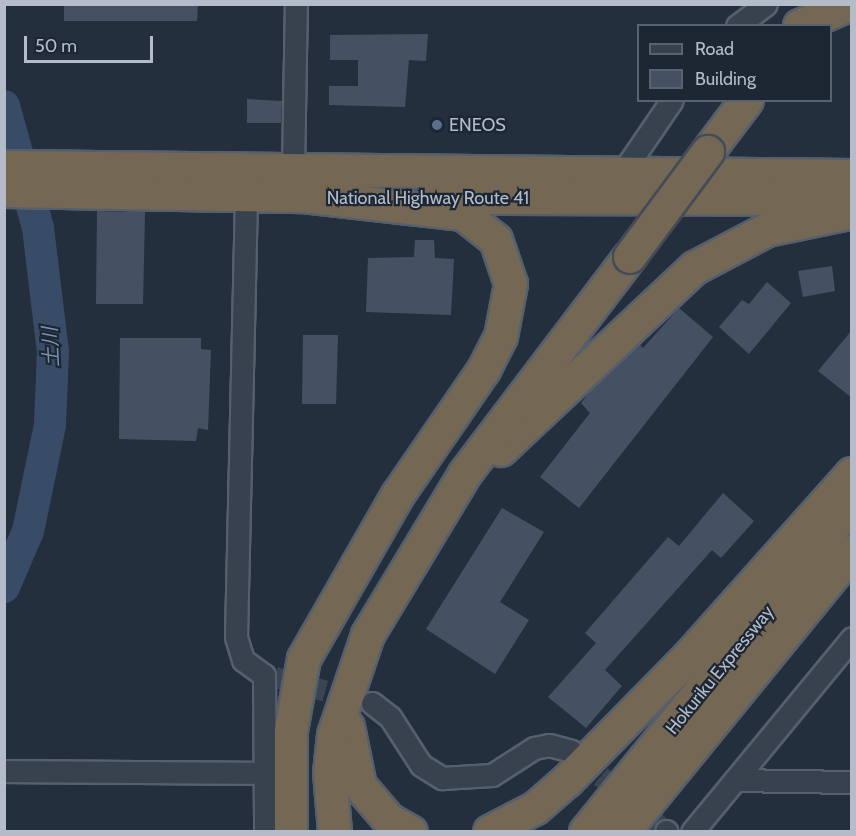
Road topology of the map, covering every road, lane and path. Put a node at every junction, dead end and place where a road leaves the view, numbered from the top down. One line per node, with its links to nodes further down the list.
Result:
1 (296, 4): 14 (street)
2 (766, 4): 4 (street)
3 (851, 4): 5 (highway)
4 (740, 24)
5 (805, 24)
6 (852, 26): 7 (highway)
7 (832, 32)
8 (671, 102): 15 (street)
9 (723, 102): 11 (highway)
10 (745, 102): 11 (highway)
11 (697, 151): 23 (highway, bridge)
12 (852, 164): 15 (highway)
13 (4, 167): 17 (highway, National Highway Route 41)
14 (293, 170): 15 (highway, National Highway Route 41); 17 (highway, National Highway Route 41)
15 (622, 173): 16 (highway, National Highway Route 41)
16 (852, 177)
17 (97, 180): 18 (highway, National Highway Route 41); 19 (highway, National Highway Route 41)
18 (4, 191)
19 (246, 196): 20 (highway, National Highway Route 41); 36 (street)
20 (312, 197): 21 (highway, National Highway Route 41); 25 (highway)
21 (852, 199)
22 (852, 214): 27 (highway)
23 (619, 256): 25 (highway); 27 (highway)
24 (852, 474): 44 (highway)
25 (398, 495): 29 (highway)
26 (852, 505): 45 (highway, Hokuriku Expressway)
27 (437, 516): 30 (highway)
28 (852, 552): 33 (highway, Hokuriku Expressway)
29 (326, 616): 40 (highway); 41 (highway)
30 (368, 636): 42 (highway); 43 (highway)
31 (852, 638): 37 (street)
32 (372, 704): 34 (street)
33 (696, 745): 46 (highway, Hokuriku Expressway); 47 (highway)
34 (571, 751)
35 (4, 771): 36 (street)
36 (264, 773): 39 (street)
37 (735, 780): 38 (street); 48 (street)
38 (852, 782)
39 (265, 831)
40 (291, 831)
41 (316, 831)
42 (335, 831)
43 (411, 831)
44 (490, 831)
45 (586, 831)
46 (624, 831)
47 (629, 831)
48 (692, 831)

